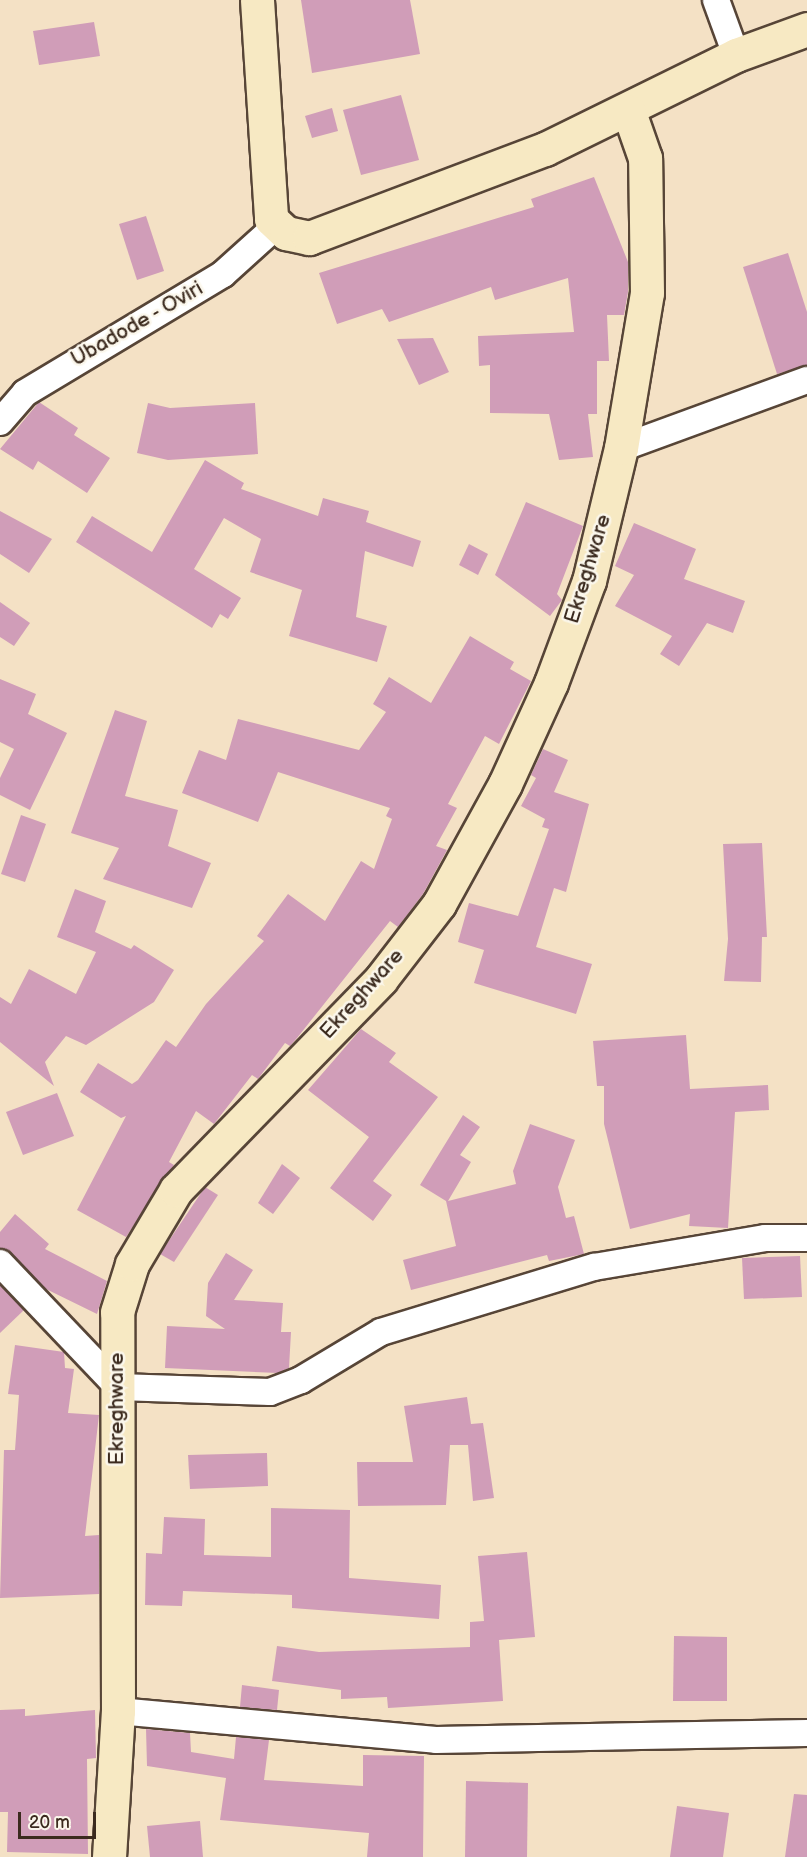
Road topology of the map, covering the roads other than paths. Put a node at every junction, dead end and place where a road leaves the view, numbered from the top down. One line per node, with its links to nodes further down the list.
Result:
1 (257, 0): 6 (street)
2 (716, 0): 4 (street)
3 (807, 29): 4 (street)
4 (736, 55): 5 (street)
5 (629, 112): 6 (street); 9 (street, Ekreghware)
6 (275, 227): 8 (street, Ubadode - Oviri)
7 (807, 380): 9 (street)
8 (0, 422)
9 (621, 448): 12 (street, Ekreghware)
10 (807, 1238): 12 (street)
11 (0, 1263): 12 (street)
12 (118, 1387): 13 (street, Ekreghware)
13 (118, 1711): 14 (street); 15 (street, Ekreghware)
14 (807, 1733)
15 (109, 1857)

